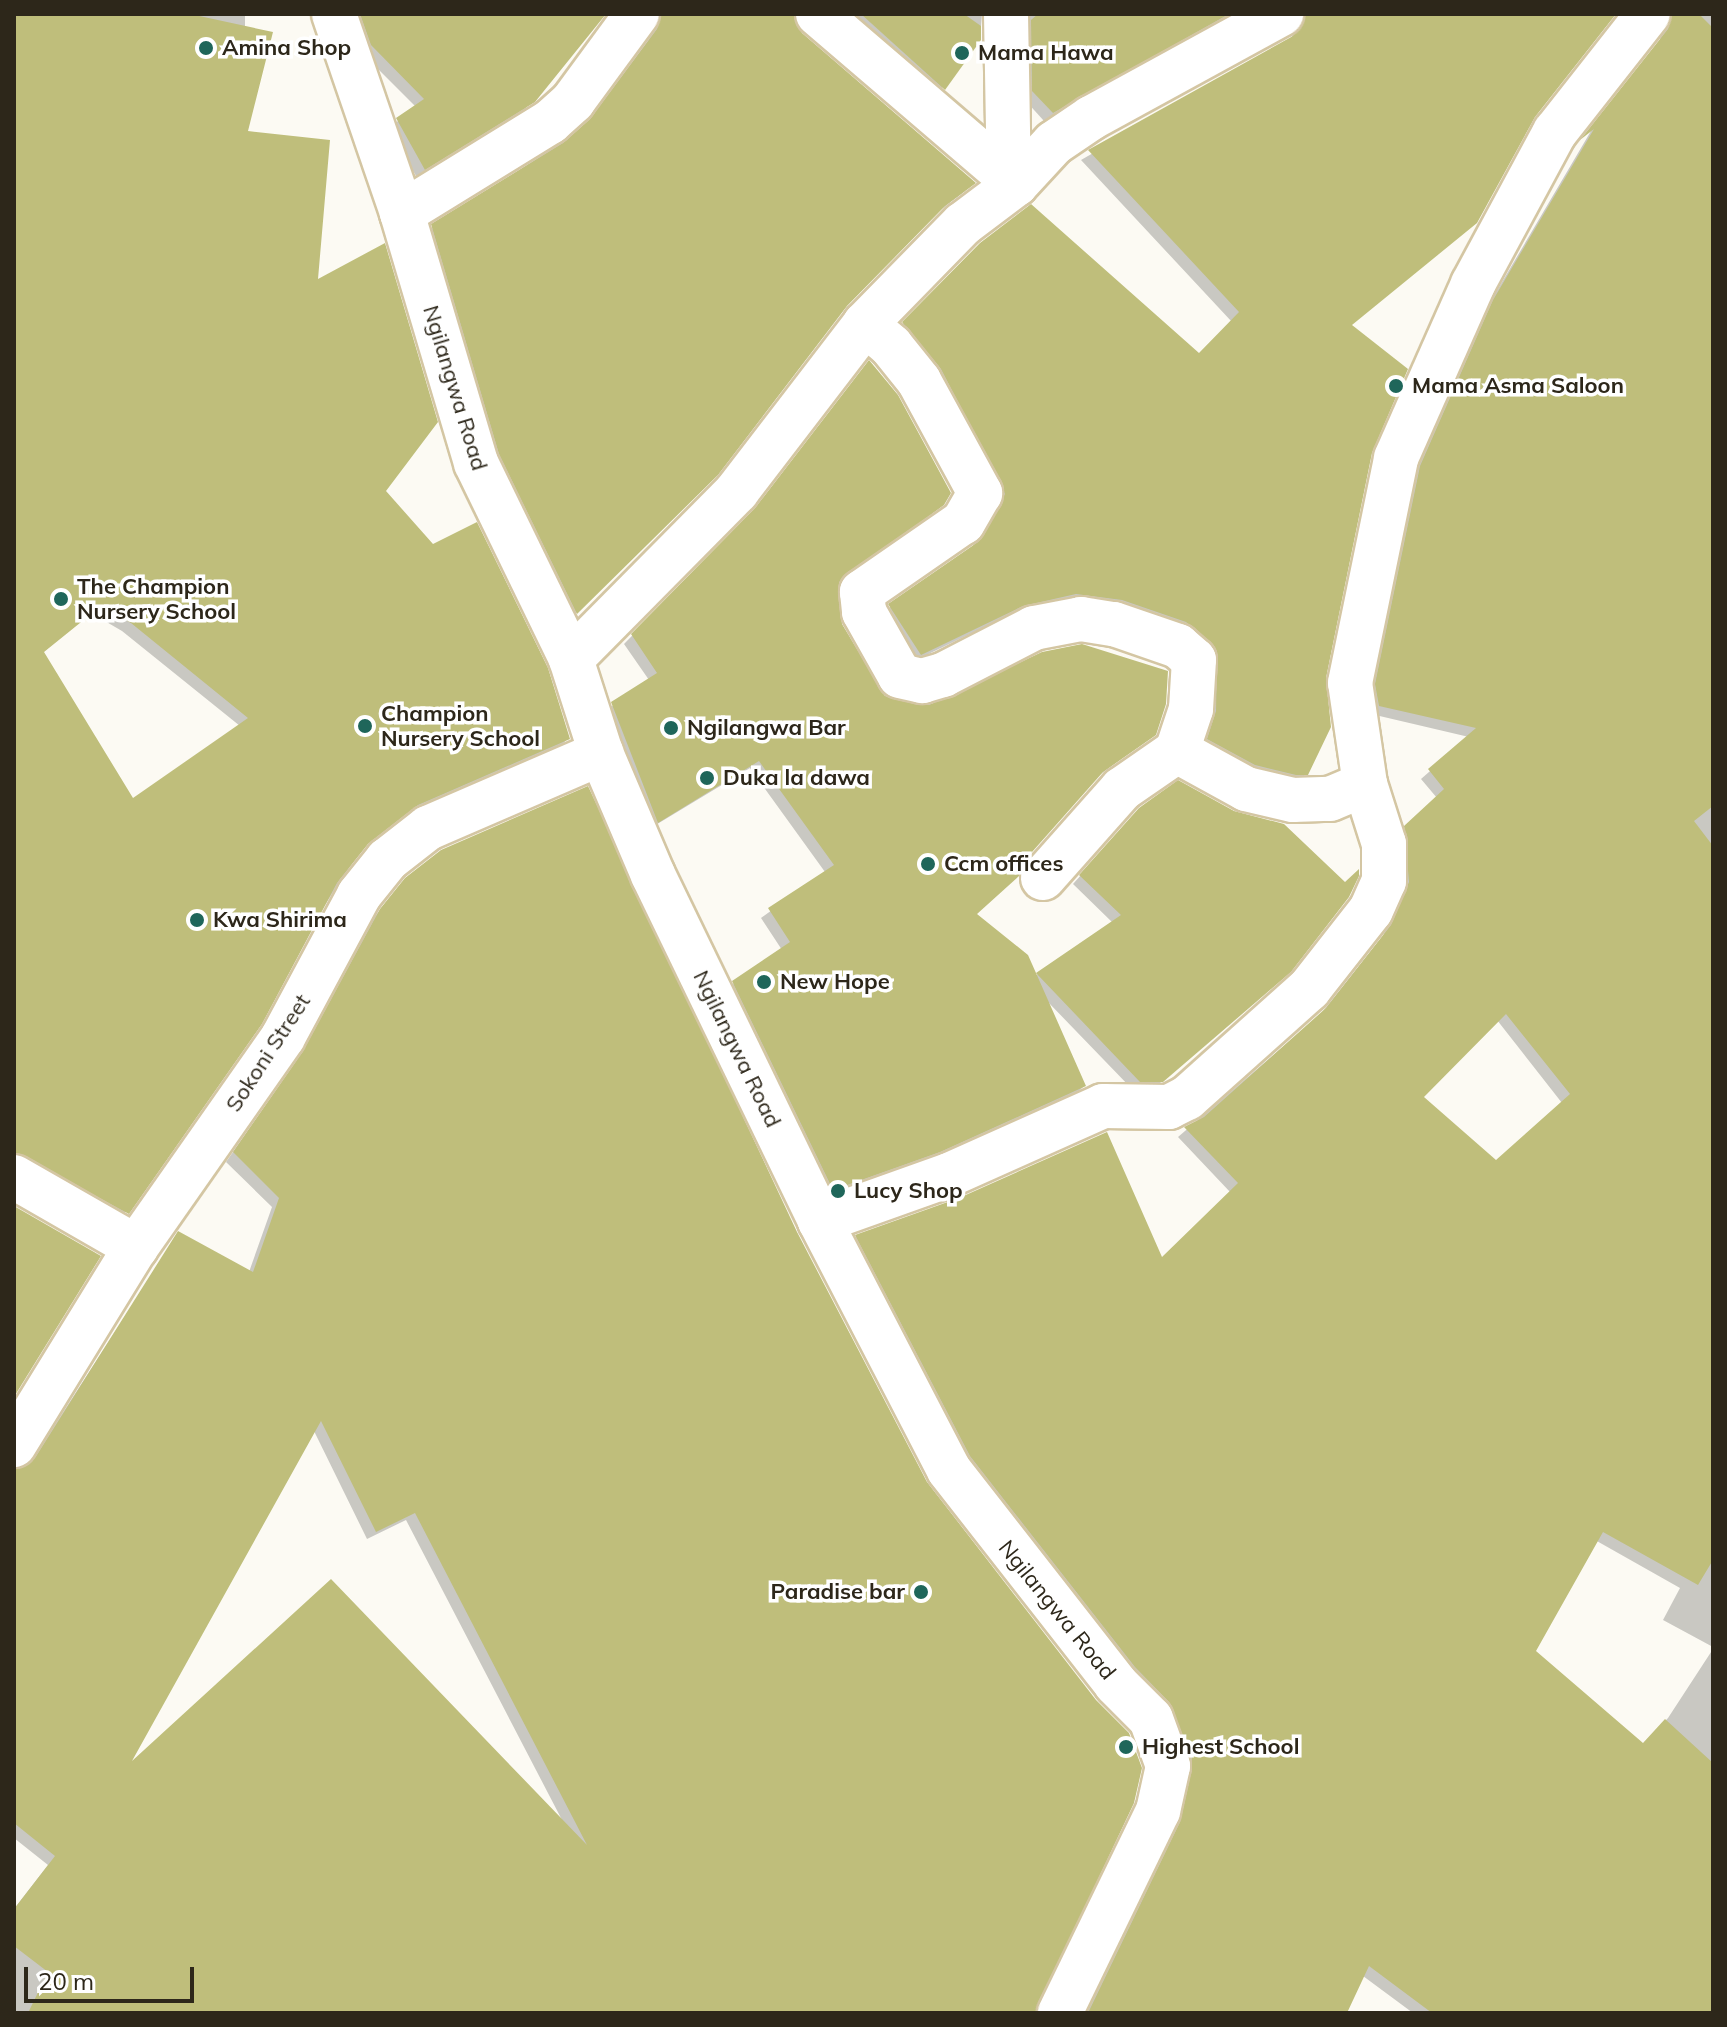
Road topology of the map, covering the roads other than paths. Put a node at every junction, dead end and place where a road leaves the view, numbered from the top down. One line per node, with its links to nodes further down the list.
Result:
1 (334, 14): 8 (street, Ngilangwa Road)
2 (637, 14): 8 (street)
3 (818, 14): 7 (street)
4 (1006, 14): 7 (street)
5 (1281, 14): 7 (street)
6 (1648, 14): 13 (street)
7 (1012, 181): 9 (street)
8 (402, 213): 10 (street, Ngilangwa Road)
9 (865, 324): 10 (street); 11 (street)
10 (571, 659): 12 (street, Ngilangwa Road)
11 (1177, 751): 13 (street); 14 (street)
12 (601, 753): 16 (street, Ngilangwa Road); 17 (street, Sokoni Street)
13 (1365, 784): 16 (street)
14 (1043, 878)
15 (14, 1177): 17 (street)
16 (820, 1221): 19 (street, Ngilangwa Road)
17 (136, 1247): 18 (street, Sokoni Street)
18 (14, 1445)
19 (1060, 2013)

